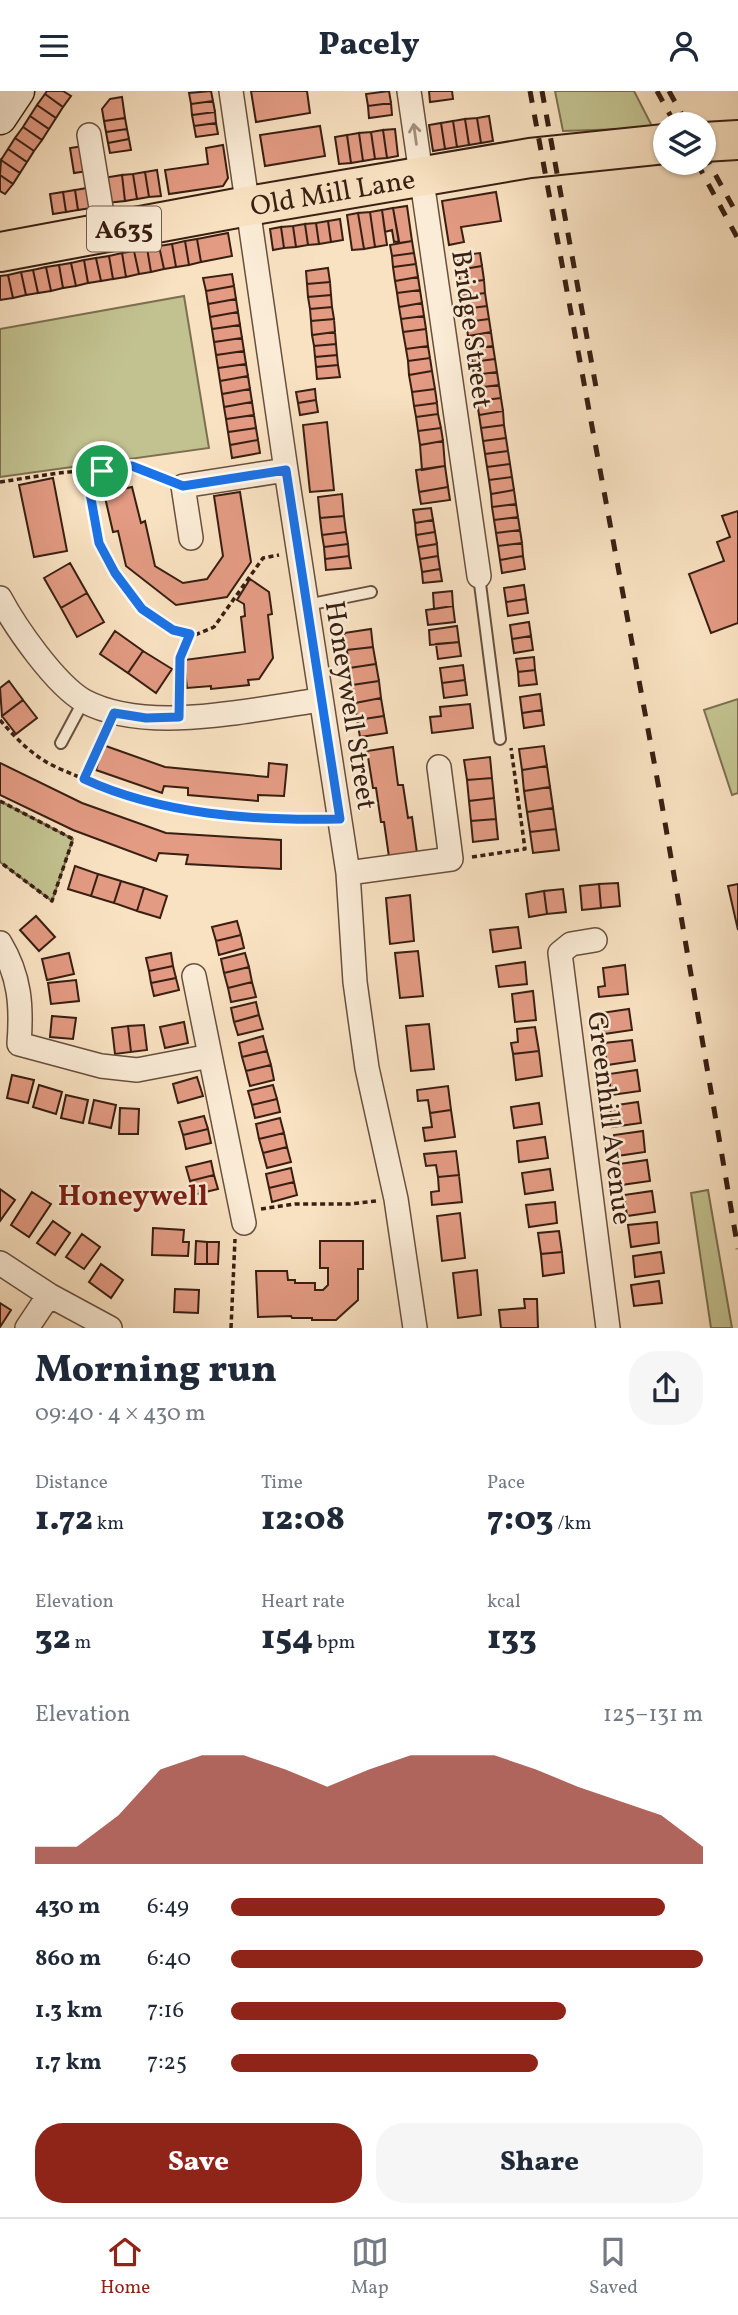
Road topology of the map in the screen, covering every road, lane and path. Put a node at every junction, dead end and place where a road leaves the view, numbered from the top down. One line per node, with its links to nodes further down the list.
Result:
1 (19, 91): 4 (street)
2 (231, 91): 10 (street, Honeywell Street)
3 (409, 91): 9 (street, Bridge Street, one-way to 3)
4 (0, 118)
5 (89, 135): 11 (street)
6 (738, 140): 7 (highway)
7 (716, 141)
8 (653, 145): 9 (highway, Old Mill Lane / A635)
9 (421, 177): 10 (highway, Old Mill Lane / A635); 19 (street, Bridge Street)
10 (248, 206): 11 (highway, Old Mill Lane / A635); 13 (street, Honeywell Street)
11 (105, 232): 12 (highway, Old Mill Lane / A635)
12 (0, 252)
13 (286, 470): 16 (street); 18 (street, Honeywell Street)
14 (86, 471): 15 (path); 16 (path); 23 (path)
15 (0, 482)
16 (183, 486): 17 (street)
17 (191, 538)
18 (298, 551): 22 (street, Honeywell Street); 23 (path)
19 (479, 576): 29 (lane)
20 (371, 592): 22 (lane)
21 (0, 600): 24 (street)
22 (307, 605): 25 (street, Honeywell Street)
23 (190, 634): 27 (path)
24 (84, 700): 26 (street); 30 (lane)
25 (321, 700): 27 (street); 34 (street, Honeywell Street)
26 (114, 713): 27 (street); 32 (path)
27 (179, 717)
28 (0, 720): 32 (path)
29 (500, 739): 35 (path)
30 (61, 743)
31 (439, 767): 35 (street)
32 (84, 779): 34 (path)
33 (0, 801): 36 (path)
34 (340, 819): 37 (street, Honeywell Street)
35 (451, 859): 37 (street)
36 (0, 862)
37 (348, 873): 42 (street, Honeywell Street)
38 (594, 940): 50 (street, Greenhill Avenue)
39 (0, 943): 41 (street)
40 (194, 976): 41 (street)
41 (210, 1056): 43 (street)
42 (396, 1199): 43 (path); 49 (street, Honeywell Street)
43 (236, 1216): 48 (path)
44 (0, 1263): 45 (street)
45 (49, 1295): 46 (street); 47 (street)
46 (27, 1328)
47 (110, 1328)
48 (231, 1328)
49 (415, 1328)
50 (608, 1328)

